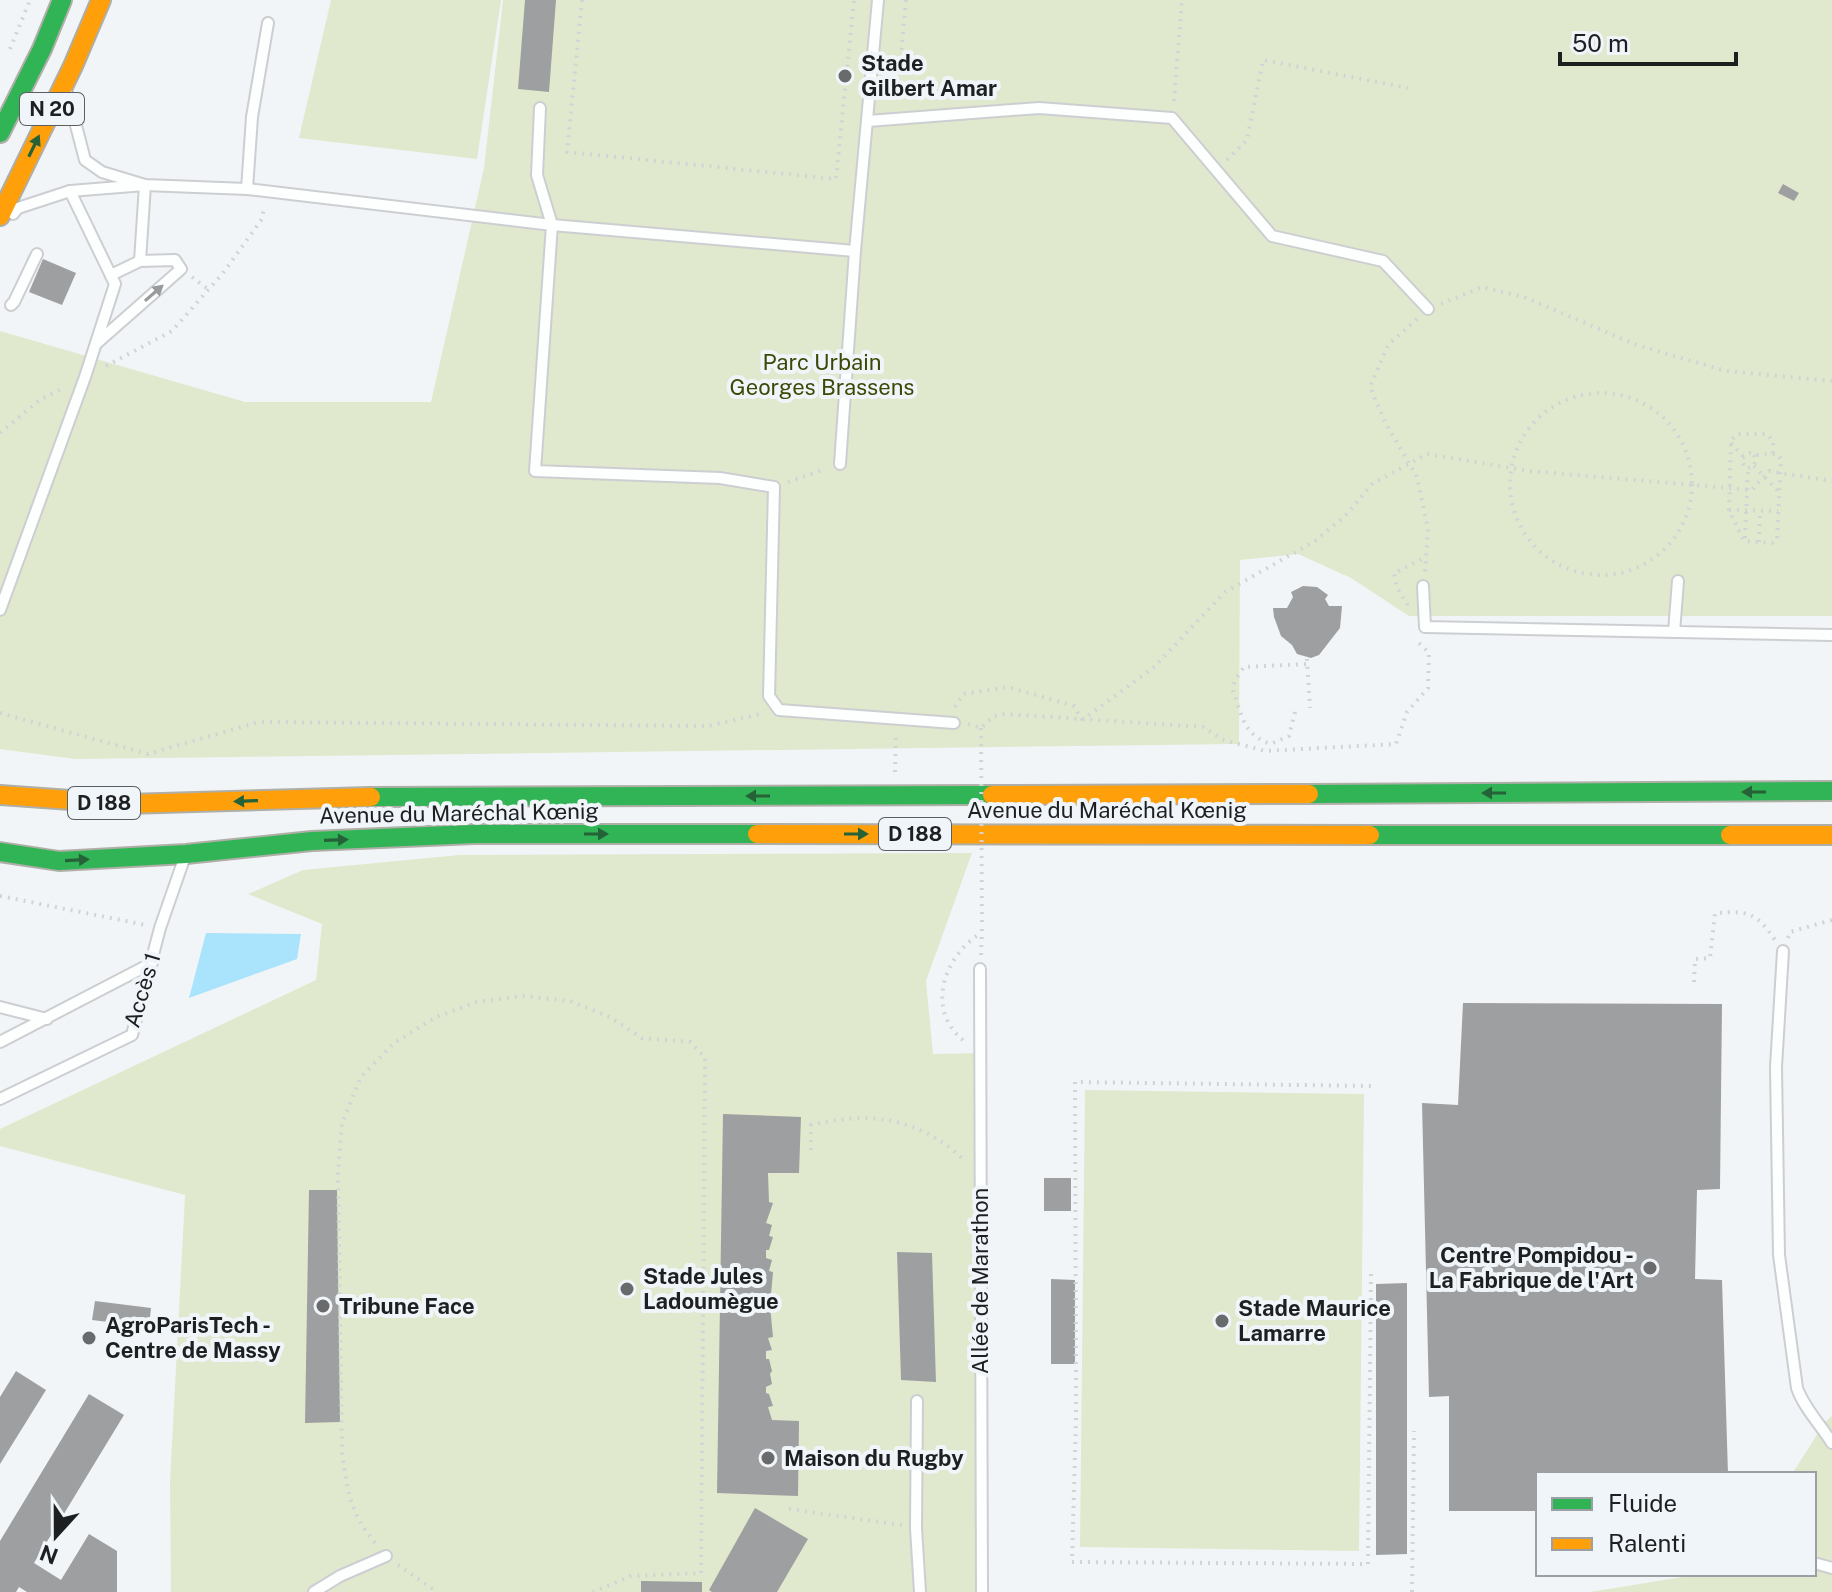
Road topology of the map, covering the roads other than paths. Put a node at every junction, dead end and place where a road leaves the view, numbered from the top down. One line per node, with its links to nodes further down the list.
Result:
1 (62, 0): 8 (main road, N 20)
2 (101, 0): 5 (main road, N 20)
3 (878, 0): 7 (lane)
4 (268, 23): 10 (lane)
5 (64, 84): 9 (lane); 12 (main road, N 20, one-way to 5)
6 (540, 108): 13 (lane)
7 (868, 121): 15 (lane); 20 (lane)
8 (0, 133)
9 (145, 185): 10 (lane); 11 (lane); 17 (lane)
10 (247, 189): 13 (lane)
11 (70, 191): 14 (lane); 18 (lane)
12 (0, 216)
13 (552, 225): 15 (lane); 28 (lane)
14 (0, 230)
15 (855, 251): 22 (lane)
16 (37, 254): 19 (lane)
17 (140, 261): 18 (lane); 21 (lane, one-way to 17)
18 (111, 275): 21 (lane)
19 (11, 305)
20 (1428, 309)
21 (95, 344): 25 (lane)
22 (840, 464)
23 (1678, 581): 26 (lane)
24 (1423, 586): 26 (lane)
25 (0, 610)
26 (1674, 632): 27 (lane)
27 (1832, 635)
28 (951, 722)
29 (1831, 791): 30 (main road, Avenue du Maréchal Kœnig / D 188, one-way to 30)
30 (0, 795)
31 (1832, 835): 33 (main road, Avenue du Maréchal Kœnig / D 188, one-way to 31)
32 (0, 852): 33 (main road, Avenue du Maréchal Kœnig / D 188, one-way to 33)
33 (186, 854): 35 (lane, Accès 1)
34 (1783, 951): 42 (lane)
35 (152, 963): 38 (lane); 40 (lane, Accès 1)
36 (980, 969): 46 (lane, Allée de Marathon)
37 (0, 1007): 38 (lane)
38 (47, 1019): 39 (lane)
39 (0, 1042)
40 (0, 1099)
41 (917, 1401): 45 (lane)
42 (1832, 1443)
43 (386, 1556): 44 (lane)
44 (314, 1592)
45 (920, 1592)
46 (982, 1592)

